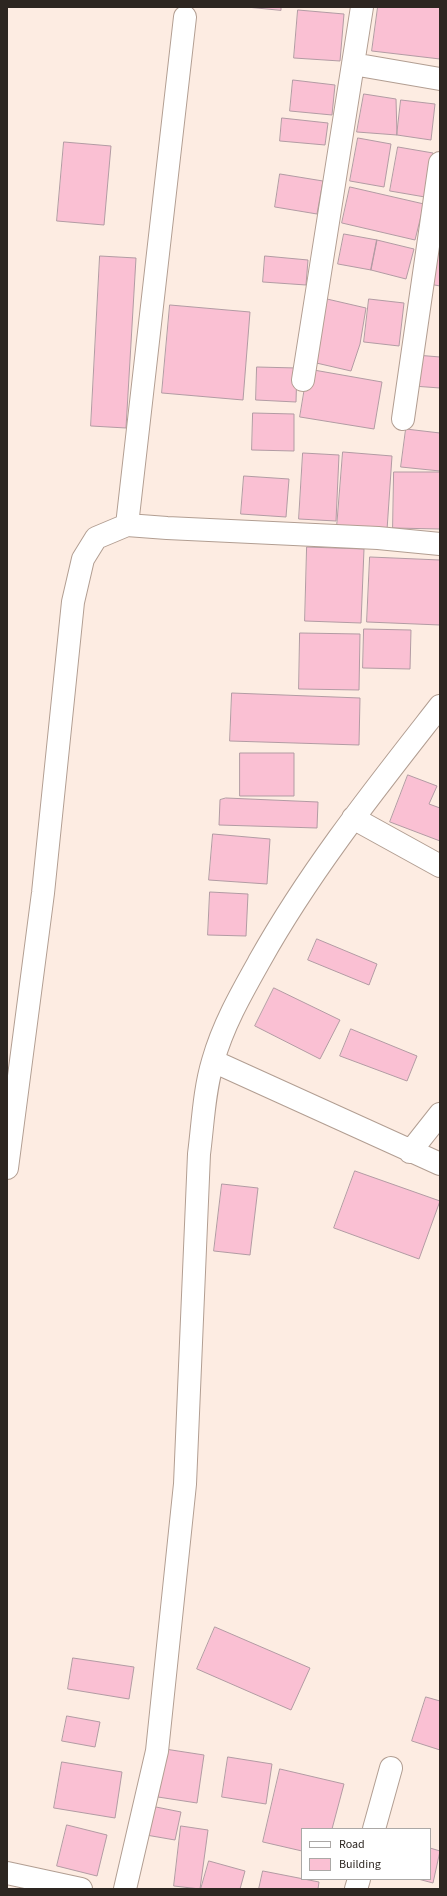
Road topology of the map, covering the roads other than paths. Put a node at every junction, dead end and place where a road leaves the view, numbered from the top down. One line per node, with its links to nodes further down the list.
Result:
1 (362, 7): 3 (street)
2 (186, 17): 8 (street)
3 (353, 64): 4 (street); 6 (street)
4 (440, 79)
5 (440, 163): 7 (street)
6 (303, 380)
7 (402, 419)
8 (127, 525): 9 (street); 17 (street)
9 (440, 544)
10 (440, 706): 11 (street)
11 (353, 818): 12 (street); 13 (street)
12 (440, 866)
13 (213, 1061): 15 (street); 22 (street)
14 (440, 1114): 15 (street)
15 (410, 1152): 16 (street)
16 (440, 1164)
17 (7, 1168)
18 (391, 1768): 19 (street)
19 (374, 1828)
20 (7, 1873): 21 (street)
21 (81, 1889)
22 (125, 1889)

